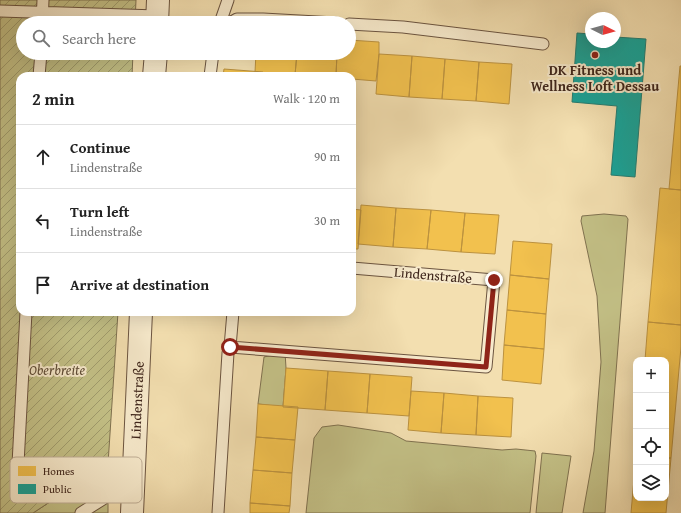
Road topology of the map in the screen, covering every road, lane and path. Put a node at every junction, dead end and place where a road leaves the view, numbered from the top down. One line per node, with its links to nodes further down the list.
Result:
1 (43, 0): 6 (lane)
2 (228, 0): 8 (lane)
3 (0, 11): 5 (lane)
4 (157, 13): 7 (lane)
5 (31, 16)
6 (43, 16)
7 (89, 16)
8 (222, 16)
9 (356, 24): 10 (lane)
10 (543, 44)
11 (40, 60): 14 (lane)
12 (155, 60): 15 (street)
13 (212, 60): 16 (lane)
14 (39, 72)
15 (154, 72)
16 (211, 72)
17 (356, 268): 21 (lane, Lindenstraße)
18 (26, 316): 22 (lane)
19 (141, 316): 23 (street, Lindenstraße)
20 (233, 316): 21 (lane)
21 (230, 347): 28 (lane)
22 (18, 457)
23 (135, 457)
24 (97, 503): 26 (lane)
25 (132, 503): 27 (street, Lindenstraße)
26 (81, 513)
27 (132, 513)
28 (218, 513)

